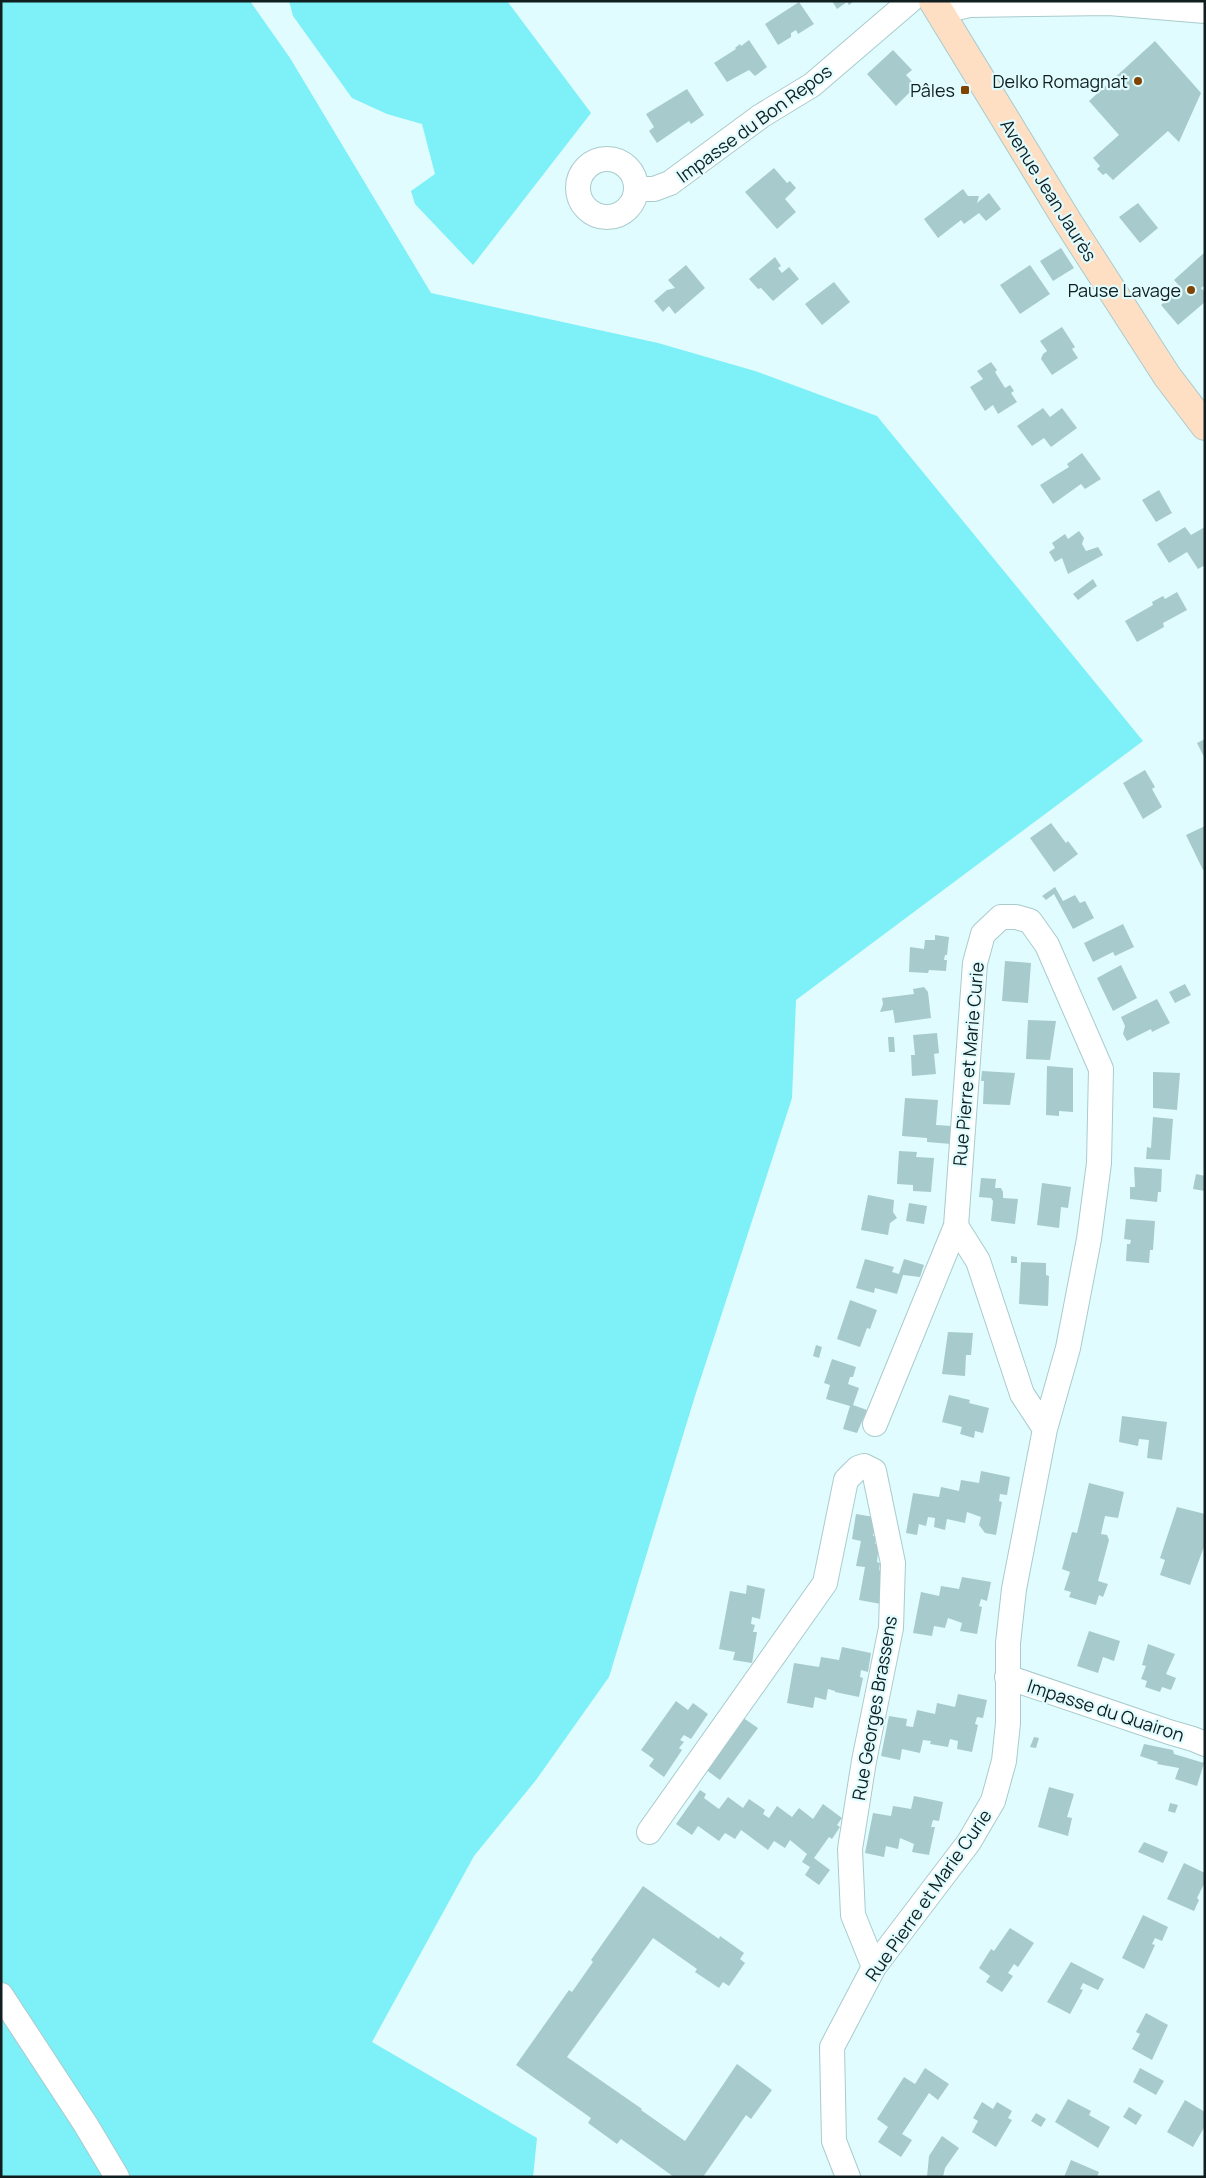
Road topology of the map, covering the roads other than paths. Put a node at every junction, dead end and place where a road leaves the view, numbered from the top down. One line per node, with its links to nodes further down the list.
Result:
1 (910, 1): 4 (street, Impasse du Bon Repos)
2 (937, 10): 3 (street); 5 (main road, Avenue Jean Jaurès)
3 (1205, 11)
4 (636, 189)
5 (1205, 426)
6 (956, 1226): 7 (street, Rue Pierre et Marie Curie); 8 (street); 8 (street, Rue Pierre et Marie Curie)
7 (875, 1424)
8 (1045, 1429): 9 (street, Rue Pierre et Marie Curie)
9 (1007, 1677): 10 (street, Impasse du Quairon); 12 (street, Rue Pierre et Marie Curie)
10 (1205, 1744)
11 (649, 1832): 12 (street, Rue Georges Brassens)
12 (874, 1967): 15 (street, Rue Pierre et Marie Curie)
13 (1, 1995): 14 (street)
14 (117, 2177)
15 (848, 2177)

